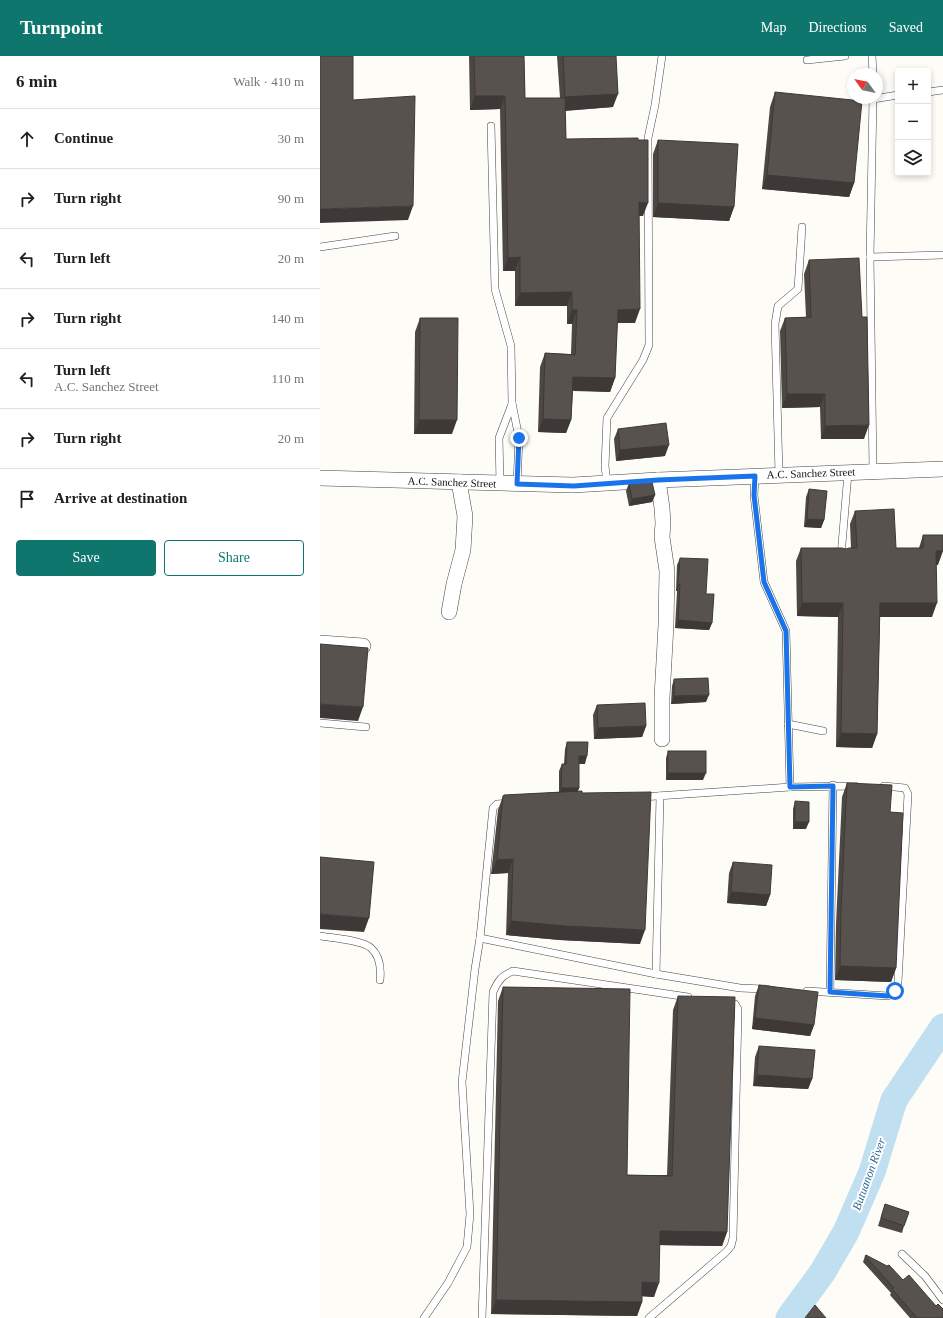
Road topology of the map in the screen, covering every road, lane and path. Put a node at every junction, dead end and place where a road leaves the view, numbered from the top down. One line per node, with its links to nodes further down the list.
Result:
1 (662, 56): 27 (lane)
2 (845, 56): 4 (lane)
3 (872, 56): 5 (lane)
4 (807, 60)
5 (873, 68)
6 (943, 90): 7 (lane)
7 (931, 92)
8 (895, 95): 9 (lane)
9 (883, 97)
10 (872, 104): 16 (lane)
11 (491, 126): 17 (lane)
12 (802, 227): 21 (lane)
13 (395, 236): 14 (lane)
14 (320, 247)
15 (943, 255): 16 (lane)
16 (870, 257): 19 (lane)
17 (512, 403): 26 (lane); 28 (lane)
18 (943, 468): 19 (street, A.C. Sanchez Street)
19 (873, 470): 20 (street, A.C. Sanchez Street)
20 (848, 473): 21 (street, A.C. Sanchez Street); 29 (lane)
21 (779, 474): 22 (street, A.C. Sanchez Street)
22 (755, 476): 24 (street, A.C. Sanchez Street); 34 (lane)
23 (320, 478): 25 (street, A.C. Sanchez Street)
24 (658, 480): 27 (street, A.C. Sanchez Street); 37 (street)
25 (459, 482): 26 (street, A.C. Sanchez Street); 30 (street)
26 (500, 483): 28 (street, A.C. Sanchez Street)
27 (607, 483): 28 (street, A.C. Sanchez Street)
28 (517, 484)
29 (841, 558)
30 (449, 612)
31 (320, 643): 32 (street)
32 (364, 646)
33 (320, 723): 35 (lane)
34 (788, 724): 36 (lane); 41 (lane)
35 (366, 726)
36 (823, 731)
37 (662, 739)
38 (833, 786): 39 (lane); 41 (lane); 51 (lane)
39 (862, 786)
40 (877, 786): 51 (lane)
41 (790, 787): 42 (lane)
42 (660, 796): 43 (lane); 47 (lane)
43 (632, 797)
44 (521, 802): 46 (lane)
45 (320, 936): 48 (lane)
46 (480, 938): 47 (lane); 56 (lane)
47 (656, 974): 49 (lane)
48 (380, 980)
49 (777, 990)
50 (800, 991): 51 (lane)
51 (830, 992)
52 (693, 998): 57 (lane)
53 (717, 1001): 58 (lane)
54 (902, 1254): 55 (lane)
55 (943, 1300)
56 (424, 1318)
57 (482, 1318)
58 (649, 1318)

